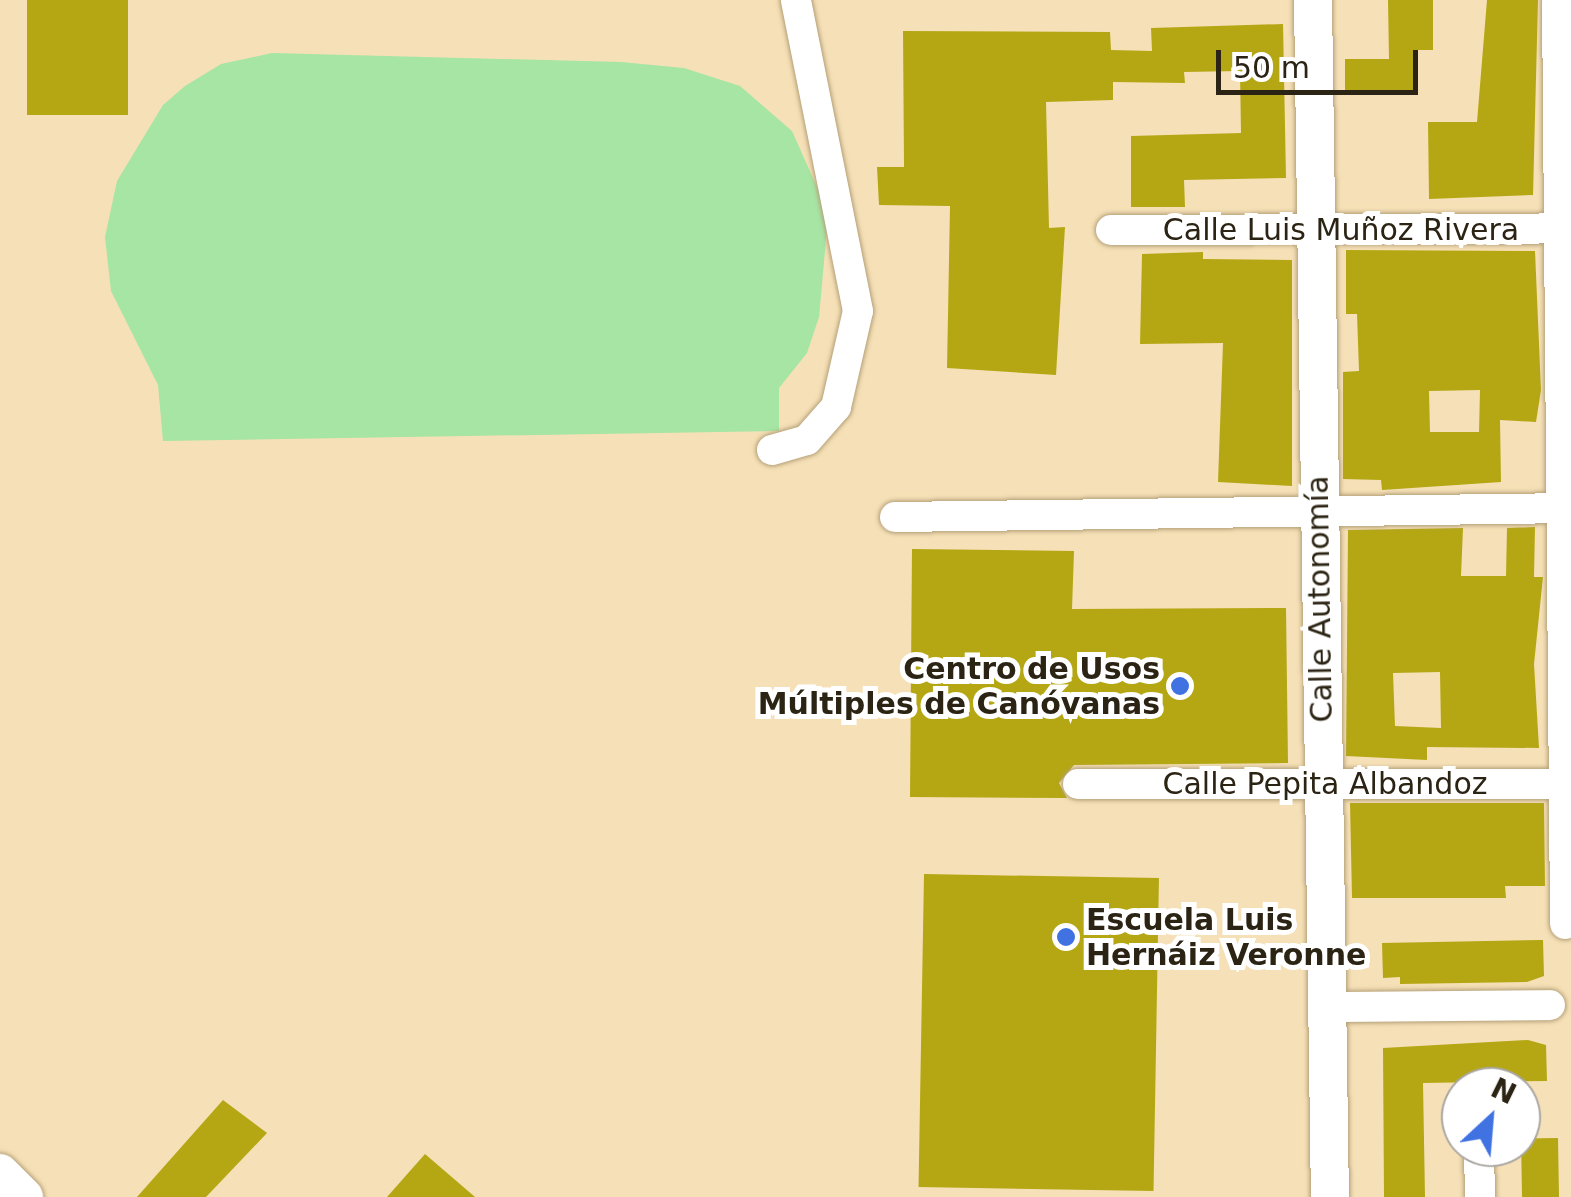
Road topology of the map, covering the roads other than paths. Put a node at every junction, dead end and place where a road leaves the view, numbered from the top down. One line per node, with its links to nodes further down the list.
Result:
1 (796, 0): 7 (street)
2 (1314, 0): 6 (main road, Calle Autonomía)
3 (1556, 0): 4 (street)
4 (1565, 228): 6 (street, Calle Luis Muñoz Rivera); 8 (street)
5 (1111, 230): 6 (street, Calle Luis Muñoz Rivera)
6 (1318, 234): 9 (main road, Calle Autonomía)
7 (772, 450)
8 (1566, 508): 9 (street); 12 (street)
9 (1320, 510): 10 (street); 13 (main road, Calle Autonomía)
10 (895, 517)
11 (1078, 784): 13 (street, Calle Pepita Albandoz)
12 (1567, 784): 13 (street, Calle Pepita Albandoz); 14 (street)
13 (1322, 785): 16 (main road, Calle Autonomía)
14 (1565, 924)
15 (1550, 1005): 16 (street)
16 (1328, 1006): 20 (main road, Calle Autonomía)
17 (1479, 1167): 21 (street)
18 (0, 1174): 19 (main road)
19 (24, 1197)
20 (1330, 1197)
21 (1480, 1197)

